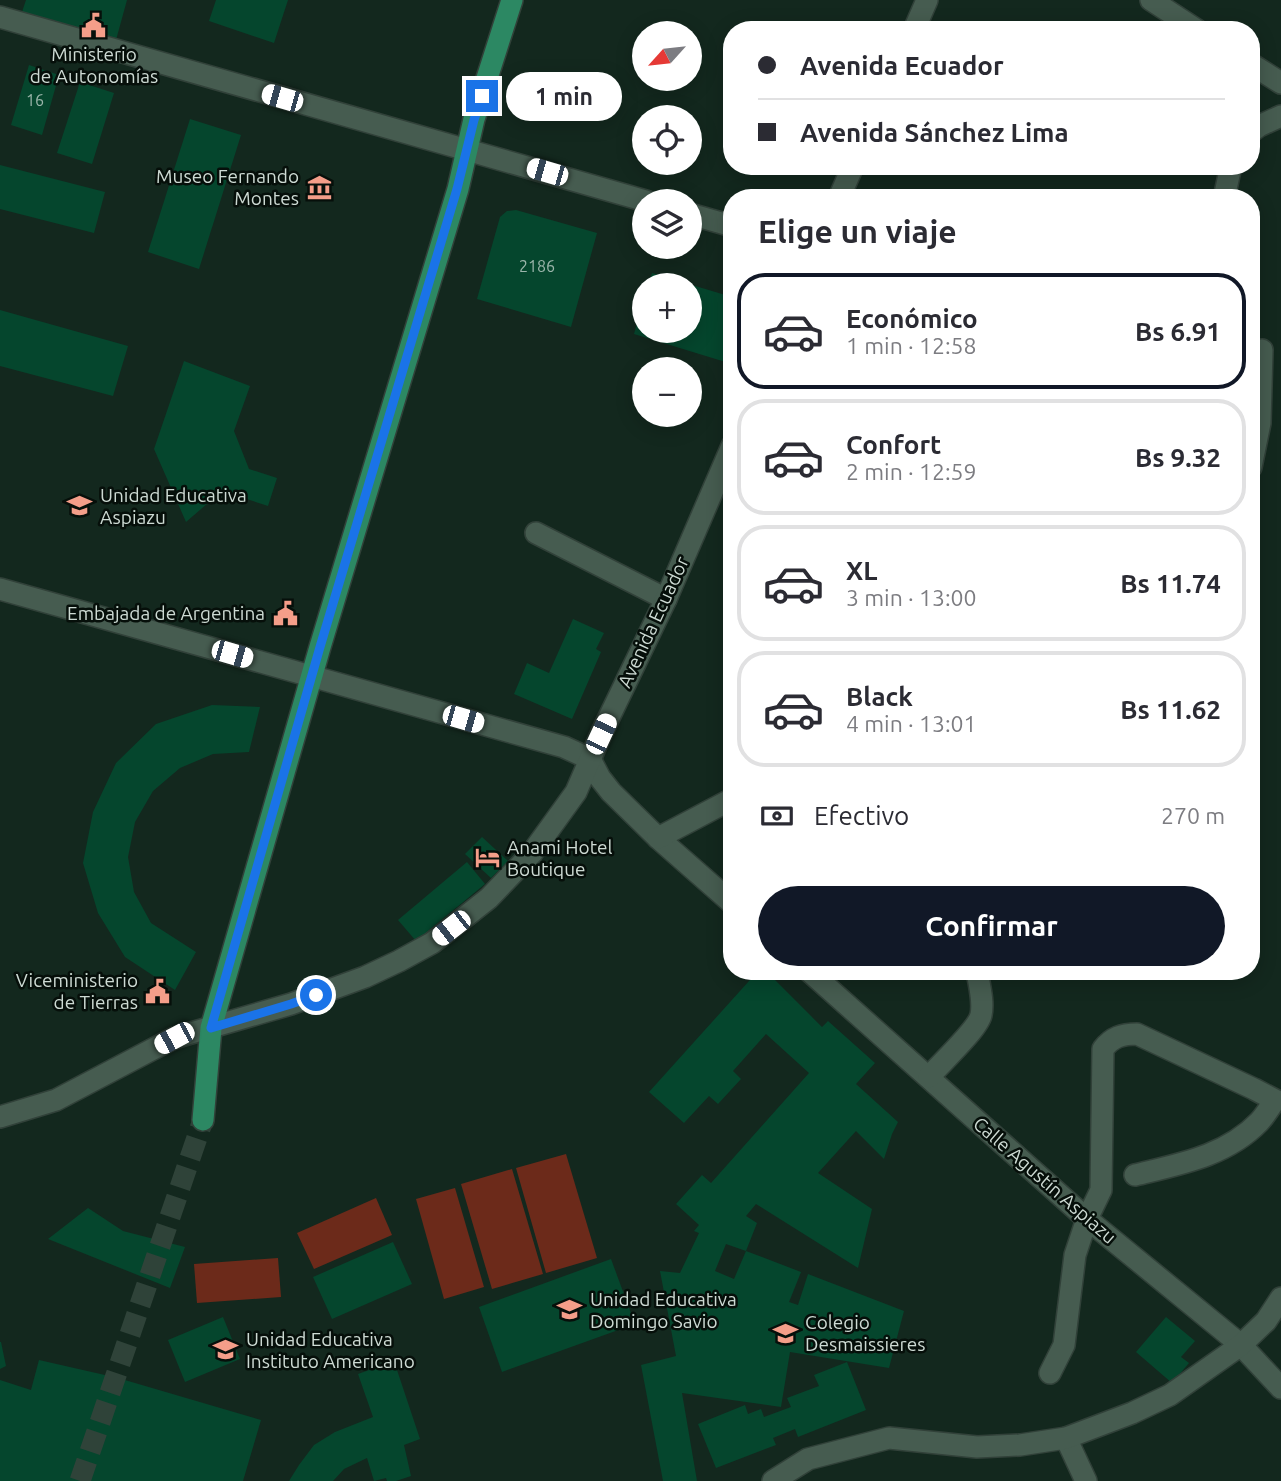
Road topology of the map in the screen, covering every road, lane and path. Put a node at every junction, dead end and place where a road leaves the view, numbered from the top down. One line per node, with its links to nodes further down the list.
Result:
1 (512, 0): 11 (main road)
2 (927, 0): 5 (street)
3 (1151, 0): 6 (street)
4 (0, 17): 11 (street)
5 (918, 21)
6 (1184, 21)
7 (1260, 70): 8 (street)
8 (1281, 83)
9 (1281, 116): 10 (street)
10 (1260, 126)
11 (468, 150): 12 (street); 21 (main road)
12 (632, 197)
13 (702, 217): 14 (street)
14 (723, 223)
15 (1265, 349): 16 (street)
16 (1260, 423)
17 (723, 467): 20 (street, Avenida Ecuador)
18 (536, 533): 20 (street)
19 (0, 589): 21 (street)
20 (666, 598): 22 (street, Avenida Ecuador)
21 (312, 676): 22 (street); 28 (main road)
22 (590, 758): 24 (street); 28 (street, Avenida Ecuador)
23 (723, 804): 24 (street)
24 (658, 838): 25 (street)
25 (723, 895)
26 (819, 980): 29 (street, Calle Agustín Aspiazu)
27 (978, 980): 29 (street)
28 (211, 1028): 30 (street, Avenida Ecuador); 31 (main road)
29 (929, 1077): 33 (street, Calle Agustín Aspiazu)
30 (0, 1116)
31 (203, 1120)
32 (1135, 1175): 33 (street)
33 (1087, 1219): 35 (street, Calle Agustín Aspiazu); 36 (street)
34 (1281, 1298): 35 (street)
35 (1241, 1345): 37 (street, Calle Agustín Aspiazu); 38 (street)
36 (1050, 1373)
37 (1281, 1388)
38 (1066, 1438): 39 (street); 40 (street)
39 (773, 1481)
40 (1086, 1481)

